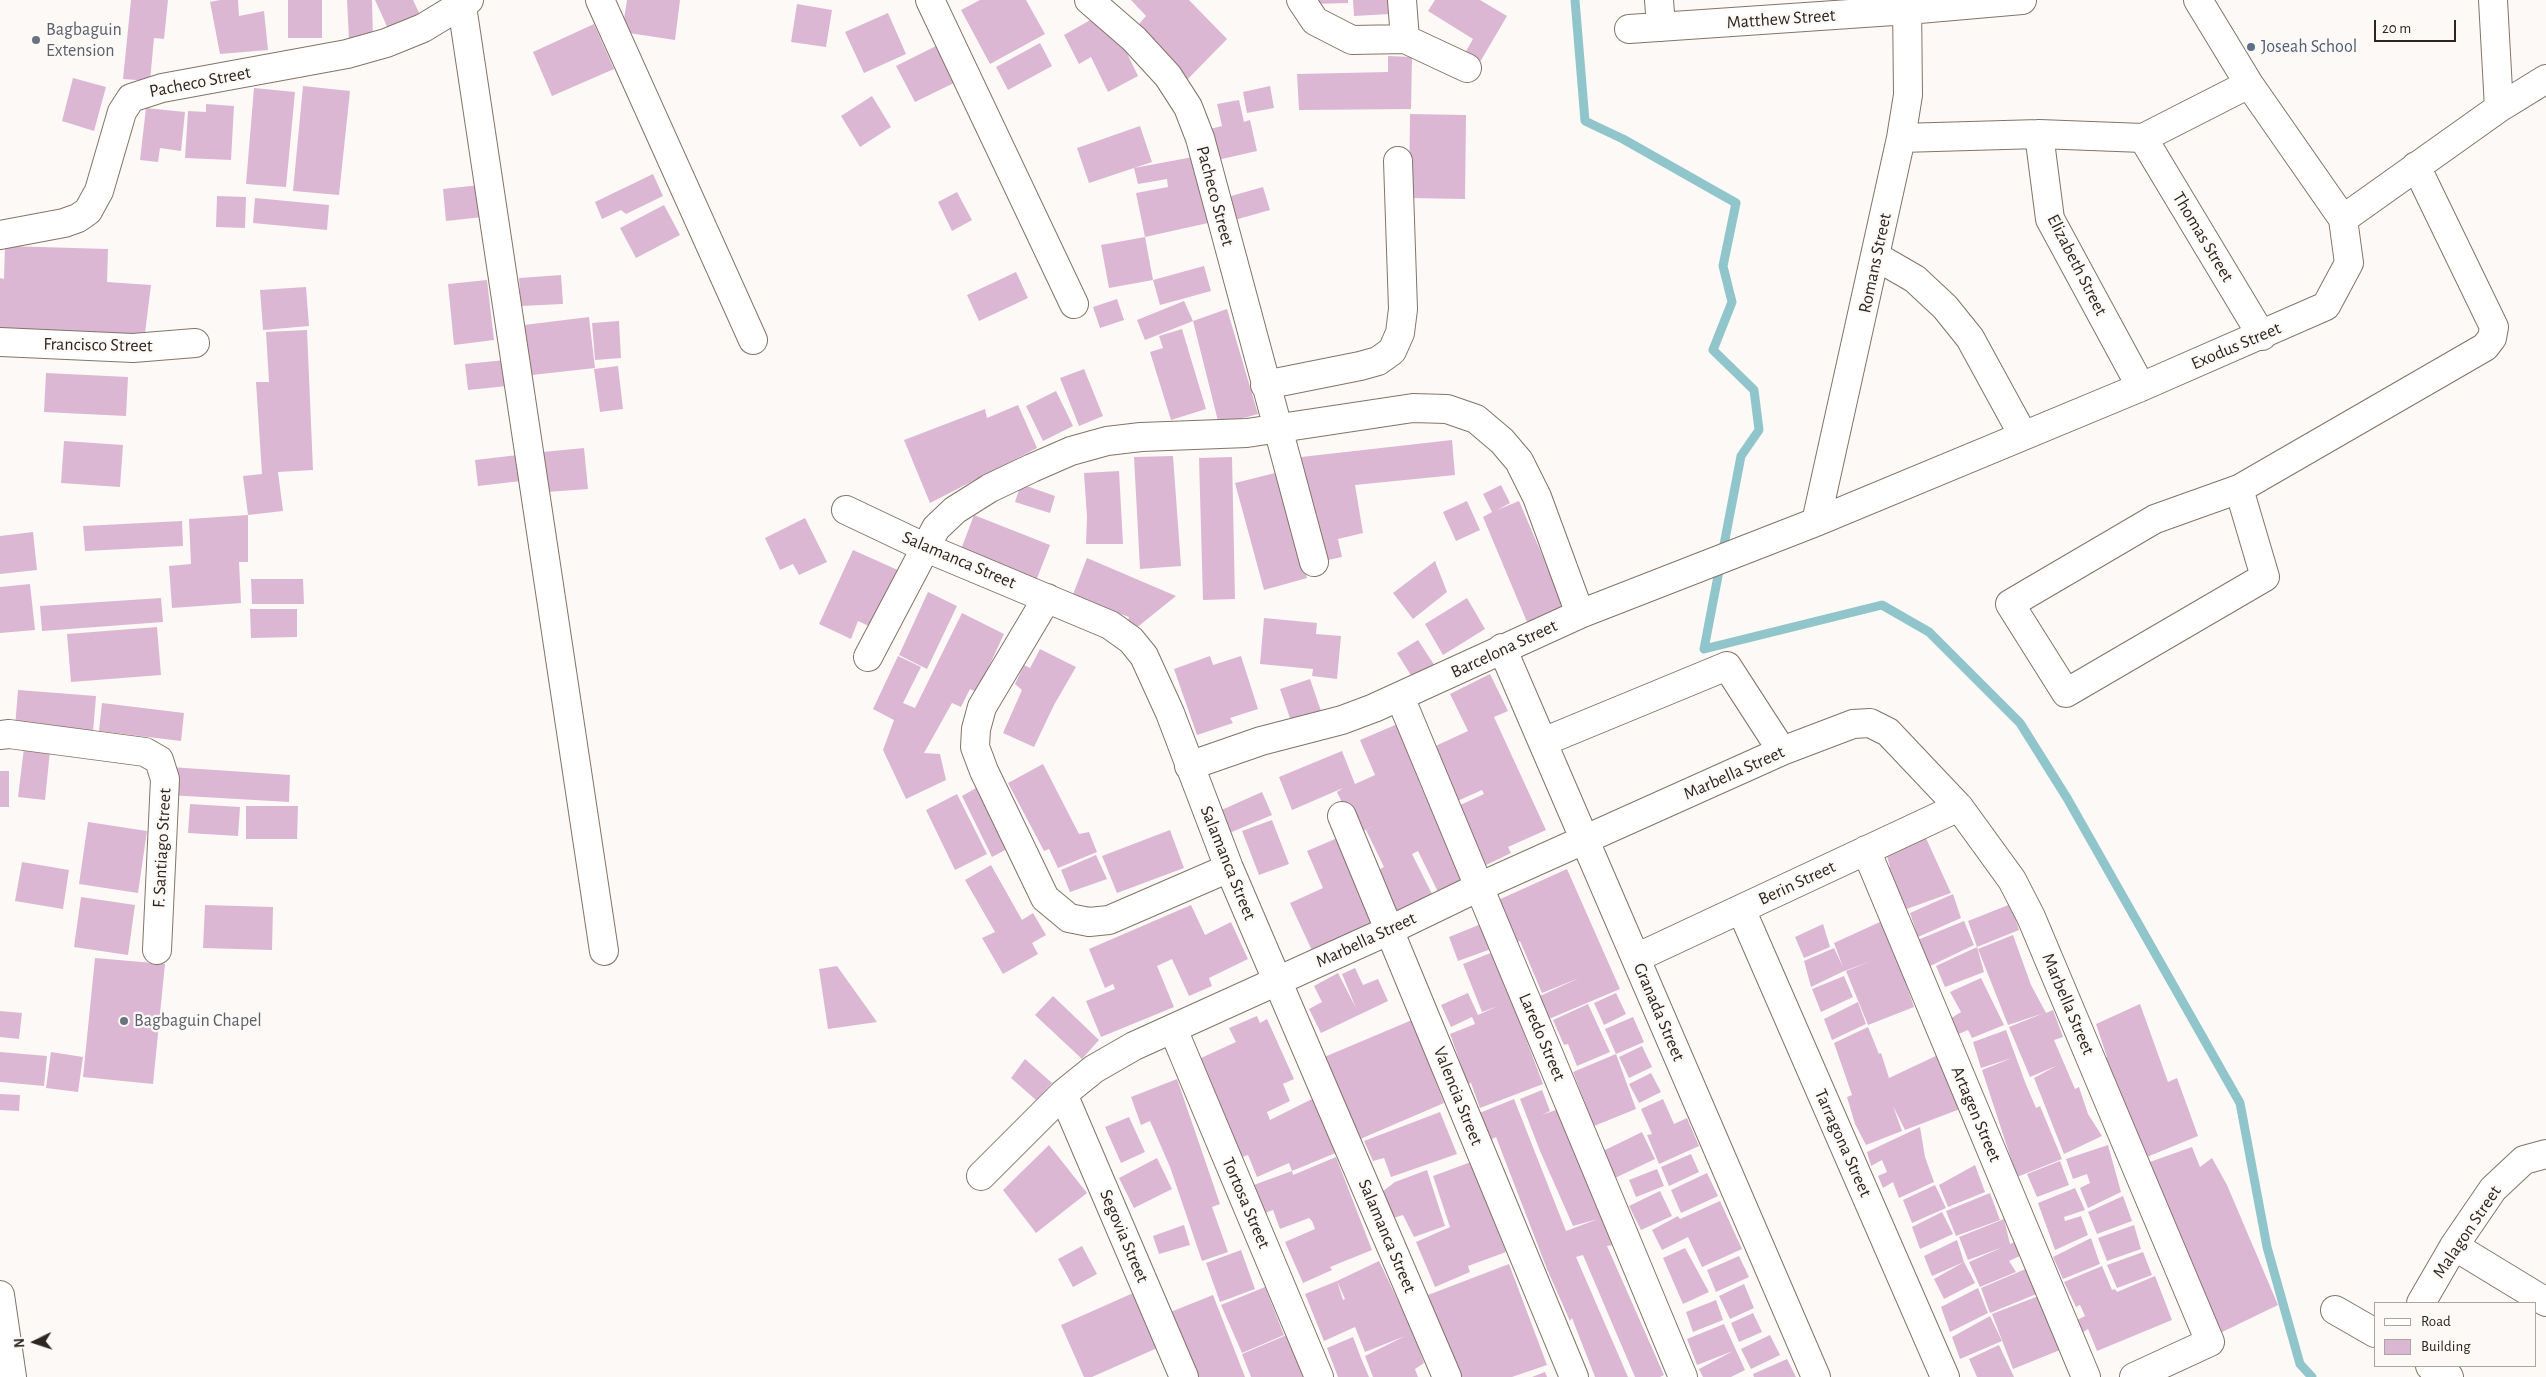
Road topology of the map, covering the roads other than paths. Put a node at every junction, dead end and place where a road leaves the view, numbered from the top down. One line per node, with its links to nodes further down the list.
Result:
1 (600, 0): 30 (street)
2 (930, 0): 28 (street)
3 (1089, 0): 33 (street, Pacheco Street)
4 (1301, 0): 15 (street)
5 (1402, 0): 15 (street)
6 (1659, 0): 13 (street)
7 (2016, 0): 11 (street, Matthew Street)
8 (2198, 0): 18 (street, Exodus Street)
9 (2493, 0): 19 (street)
10 (465, 3): 26 (street, Pacheco Street); 60 (street)
11 (1907, 5): 12 (street, Matthew Street); 21 (street, Romans Street)
12 (1772, 10): 13 (street, Matthew Street)
13 (1661, 27): 14 (street, Matthew Street)
14 (1629, 29)
15 (1405, 38): 16 (street)
16 (1467, 68)
17 (2546, 79): 19 (street)
18 (2249, 84): 22 (street); 25 (street, Exodus Street)
19 (2499, 108): 24 (street)
20 (2039, 134): 21 (street); 22 (street); 34 (street, Elizabeth Street)
21 (1901, 138): 27 (street, Romans Street)
22 (2144, 138): 29 (street, Thomas Street)
23 (1398, 161): 33 (street)
24 (2416, 166): 25 (street); 37 (street)
25 (2343, 219): 29 (street, Exodus Street)
26 (0, 235)
27 (1877, 257): 36 (street); 39 (street, Romans Street)
28 (1074, 304)
29 (2262, 336): 34 (street, Exodus Street)
30 (754, 340)
31 (0, 342): 32 (street, Francisco Street)
32 (195, 343)
33 (1265, 385): 35 (street, Pacheco Street)
34 (2141, 387): 36 (street, Exodus Street)
35 (1277, 428): 40 (street); 41 (street, Pacheco Street); 43 (street)
36 (2023, 434): 39 (street, Exodus Street)
37 (2239, 489): 37 (street)
38 (846, 510): 40 (street, Salamanca Street)
39 (1816, 522): 43 (street, Barcelona Street)
40 (924, 547): 42 (street, Salamanca Street); 45 (street)
41 (1314, 562)
42 (1047, 598): 50 (street, Salamanca Street); 55 (street)
43 (1580, 614): 44 (street, Barcelona Street)
44 (1502, 648): 46 (street, Barcelona Street); 48 (street, Granada Street)
45 (868, 657)
46 (1400, 697): 50 (street, Barcelona Street); 56 (street, Laredo Street)
47 (0, 735): 59 (street, F. Santiago Street)
48 (1543, 742): 49 (street); 53 (street, Granada Street)
49 (1782, 751): 51 (street, Marbella Street); 53 (street, Marbella Street)
50 (1189, 766): 55 (street, Salamanca Street)
51 (1959, 807): 54 (street, Berin Street); 83 (street, Marbella Street)
52 (1342, 816): 58 (street, Valencia Street)
53 (1585, 840): 56 (street, Marbella Street); 61 (street, Granada Street)
54 (1866, 850): 57 (street, Berin Street); 82 (street, Artagen Street)
55 (1229, 868): 62 (street, Salamanca Street)
56 (1479, 887): 58 (street, Marbella Street); 79 (street, Laredo Street)
57 (1741, 910): 61 (street, Berin Street); 81 (street, Tarragona Street)
58 (1390, 930): 62 (street, Marbella Street); 78 (street, Valencia Street)
59 (157, 950)
60 (604, 951)
61 (1636, 958): 80 (street, Granada Street)
62 (1278, 981): 63 (street, Marbella Street); 77 (street, Salamanca Street)
63 (1173, 1029): 64 (street, Marbella Street); 76 (street, Tortosa Street)
64 (1063, 1094): 66 (street, Marbella Street); 75 (street, Segovia Street)
65 (2546, 1154): 67 (street, Malagon Street)
66 (981, 1176)
67 (2454, 1246): 69 (street, Malagon Street); 70 (street)
68 (0, 1294): 74 (street)
69 (2422, 1302)
70 (2546, 1302)
71 (2335, 1310): 72 (street)
72 (2374, 1332)
73 (2432, 1367): 84 (street)
74 (12, 1377)
75 (1184, 1377)
76 (1319, 1377)
77 (1447, 1377)
78 (1574, 1377)
79 (1684, 1377)
80 (1816, 1377)
81 (1945, 1377)
82 (2086, 1377)
83 (2134, 1377)
84 (2449, 1377)

